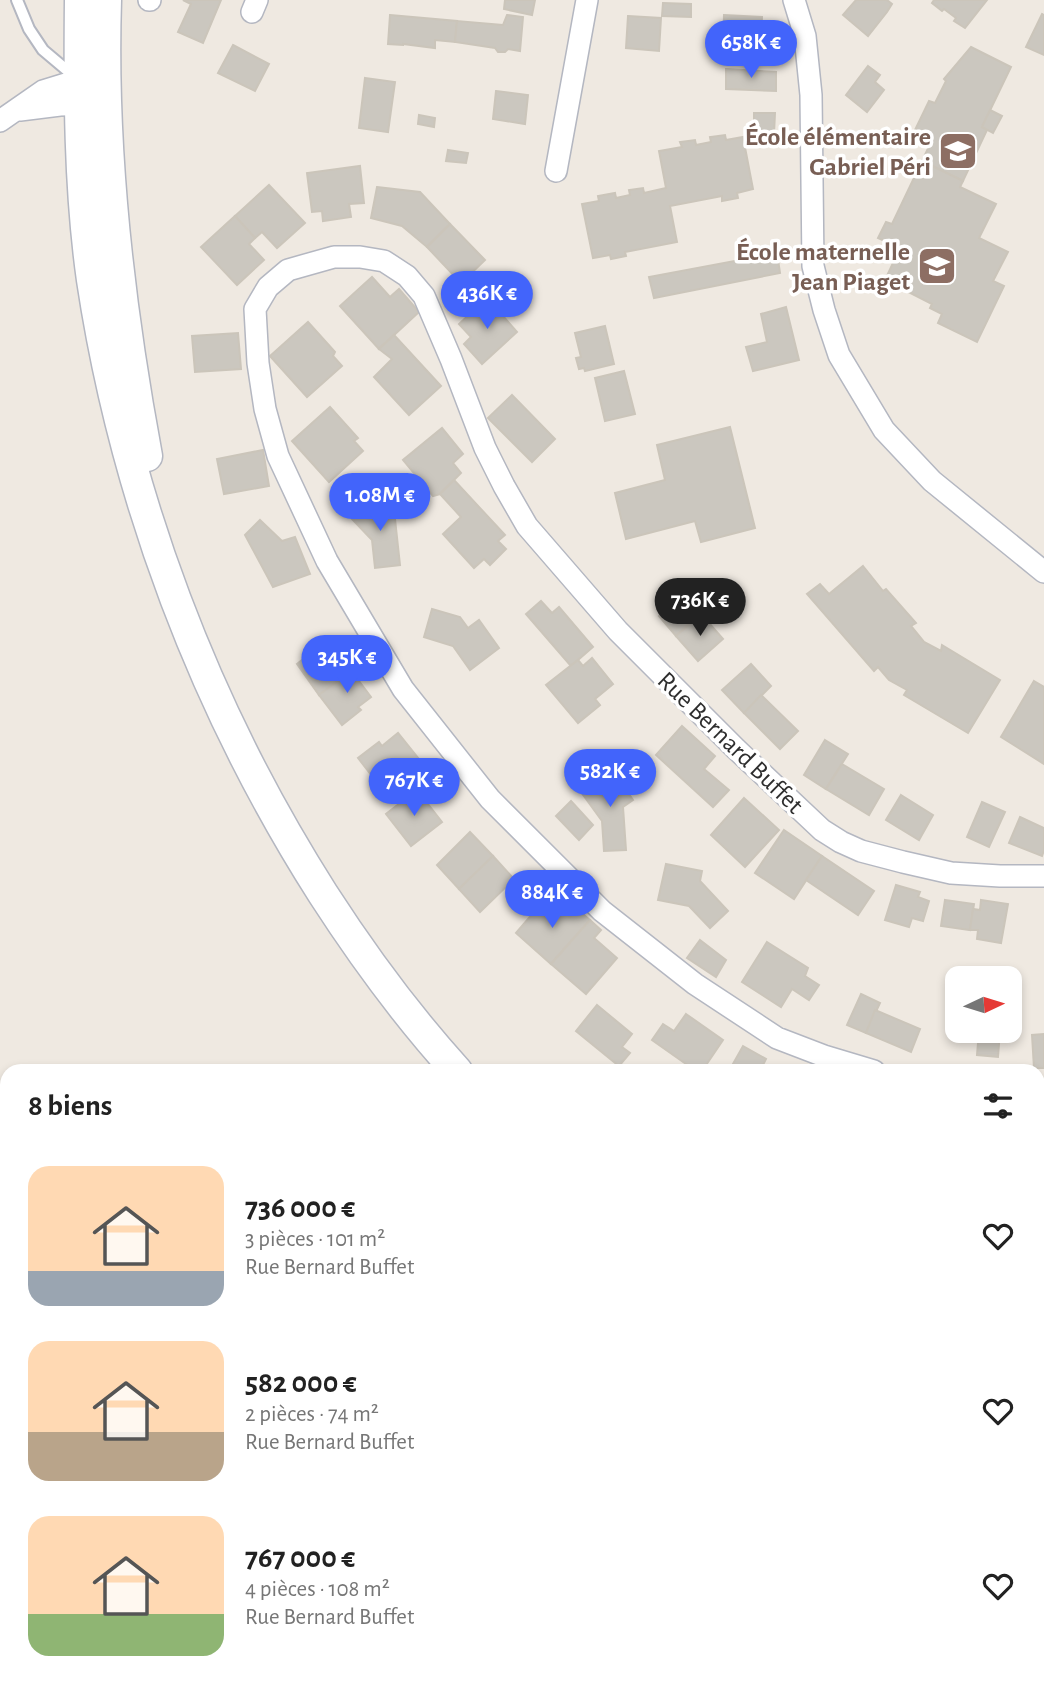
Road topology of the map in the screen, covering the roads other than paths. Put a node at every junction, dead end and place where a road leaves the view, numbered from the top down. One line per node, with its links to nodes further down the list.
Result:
1 (17, 0): 6 (lane)
2 (80, 0): 6 (main road)
3 (106, 0): 6 (main road)
4 (587, 0): 8 (street)
5 (794, 0): 9 (street)
6 (93, 93): 7 (street); 11 (main road)
7 (9, 116)
8 (556, 171)
9 (1044, 572)
10 (1044, 876): 12 (street, Rue Bernard Buffet)
11 (451, 1064)
12 (851, 1064)

